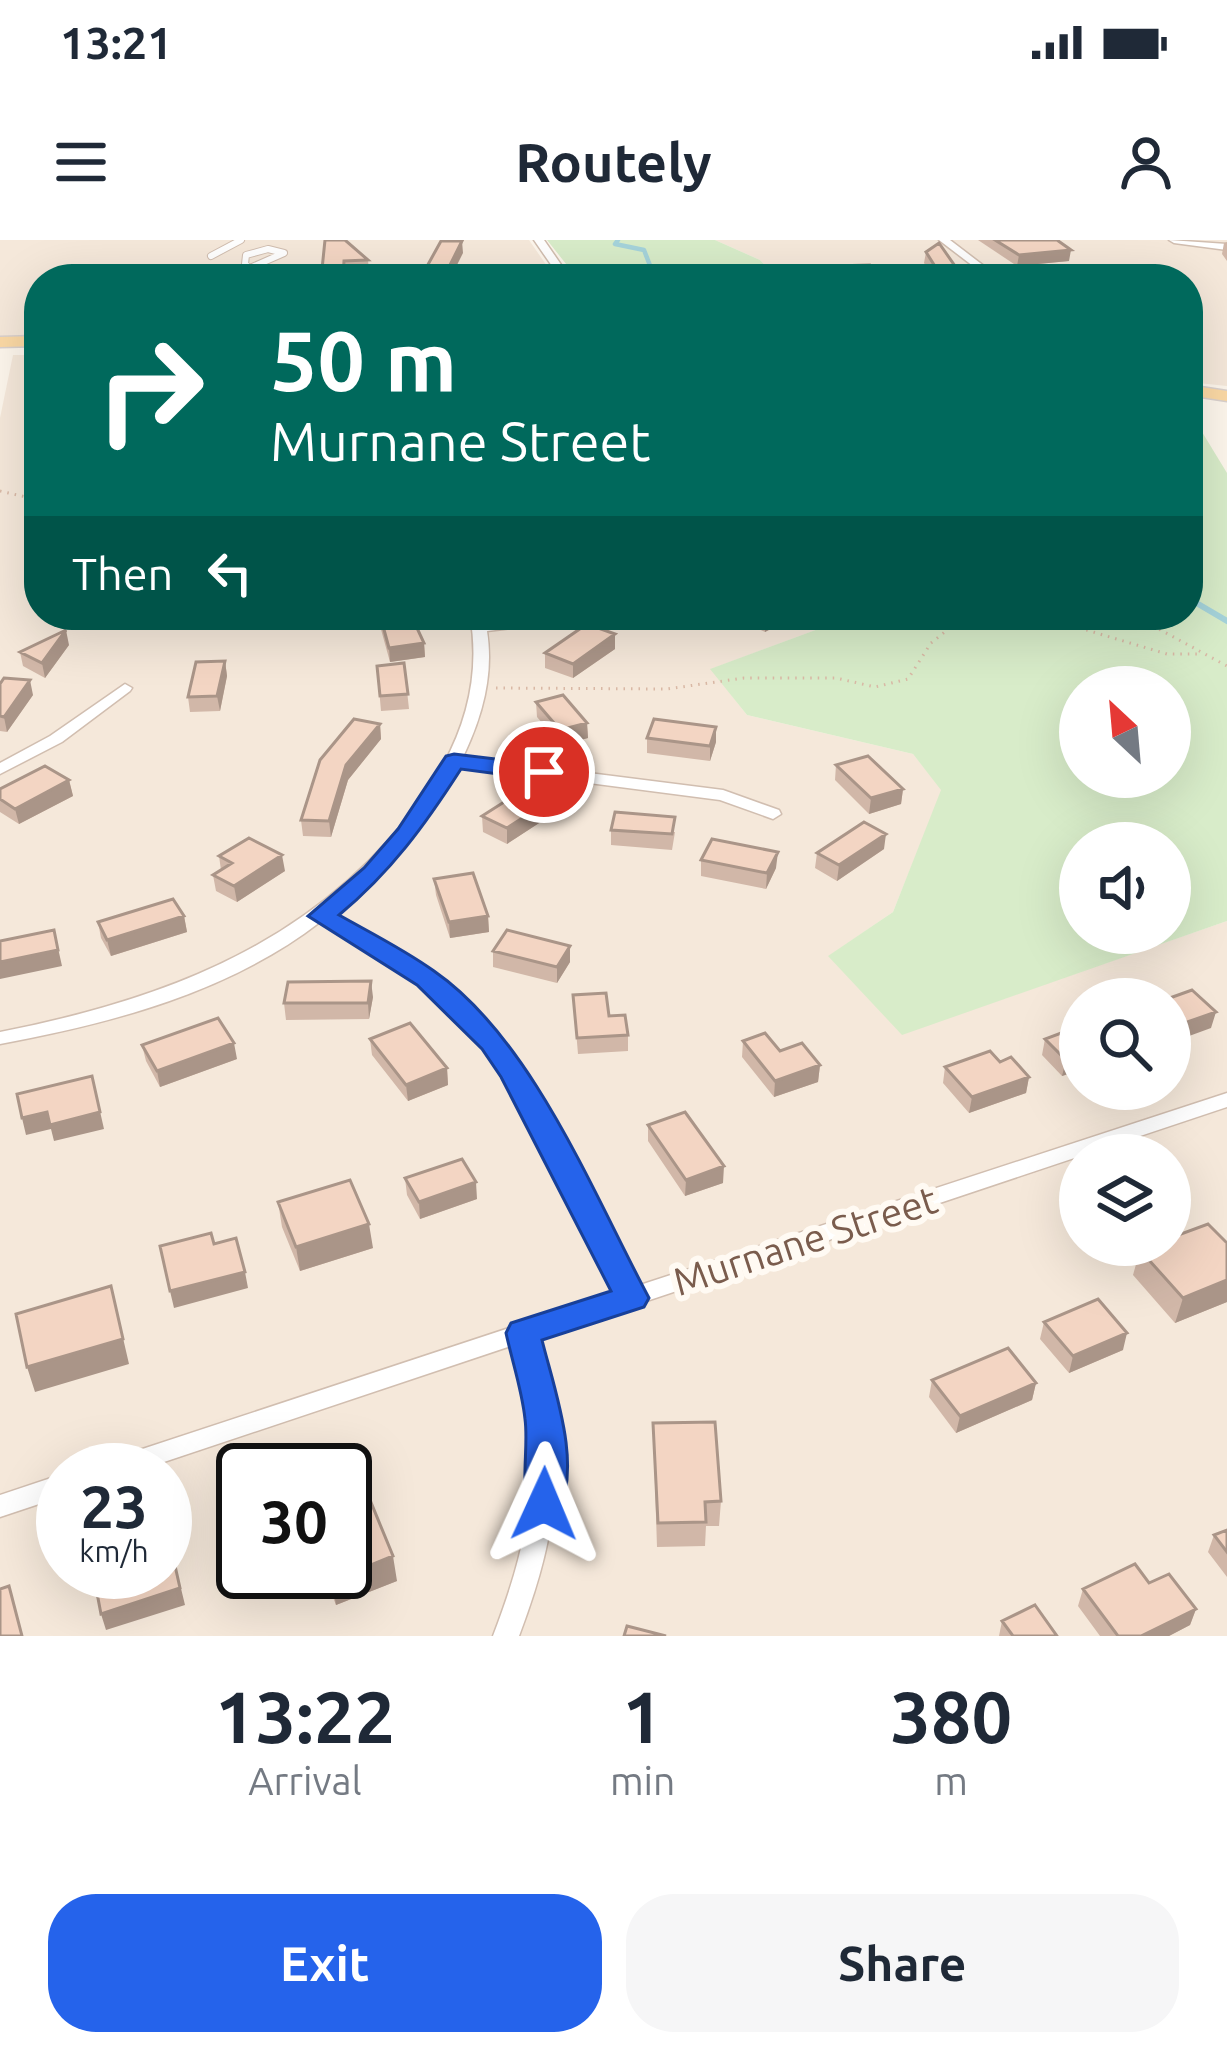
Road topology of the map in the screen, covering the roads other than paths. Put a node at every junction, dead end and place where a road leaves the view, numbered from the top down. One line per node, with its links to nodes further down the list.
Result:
1 (241, 240): 5 (lane)
2 (944, 240): 8 (street)
3 (1174, 240): 4 (street)
4 (1227, 247)
5 (211, 256)
6 (249, 264): 7 (lane)
7 (259, 264)
8 (976, 264)
9 (478, 630): 11 (street)
10 (124, 688): 12 (street)
11 (454, 761): 13 (street); 14 (street)
12 (0, 769)
13 (773, 814)
14 (322, 916): 15 (street); 17 (street)
15 (0, 1039)
16 (1227, 1100): 17 (street, Murnane Street)
17 (632, 1298): 18 (street, Murnane Street)
18 (523, 1333): 19 (street, Murnane Street); 22 (street)
19 (191, 1443)
20 (36, 1494): 21 (street)
21 (0, 1506)
22 (506, 1636)

